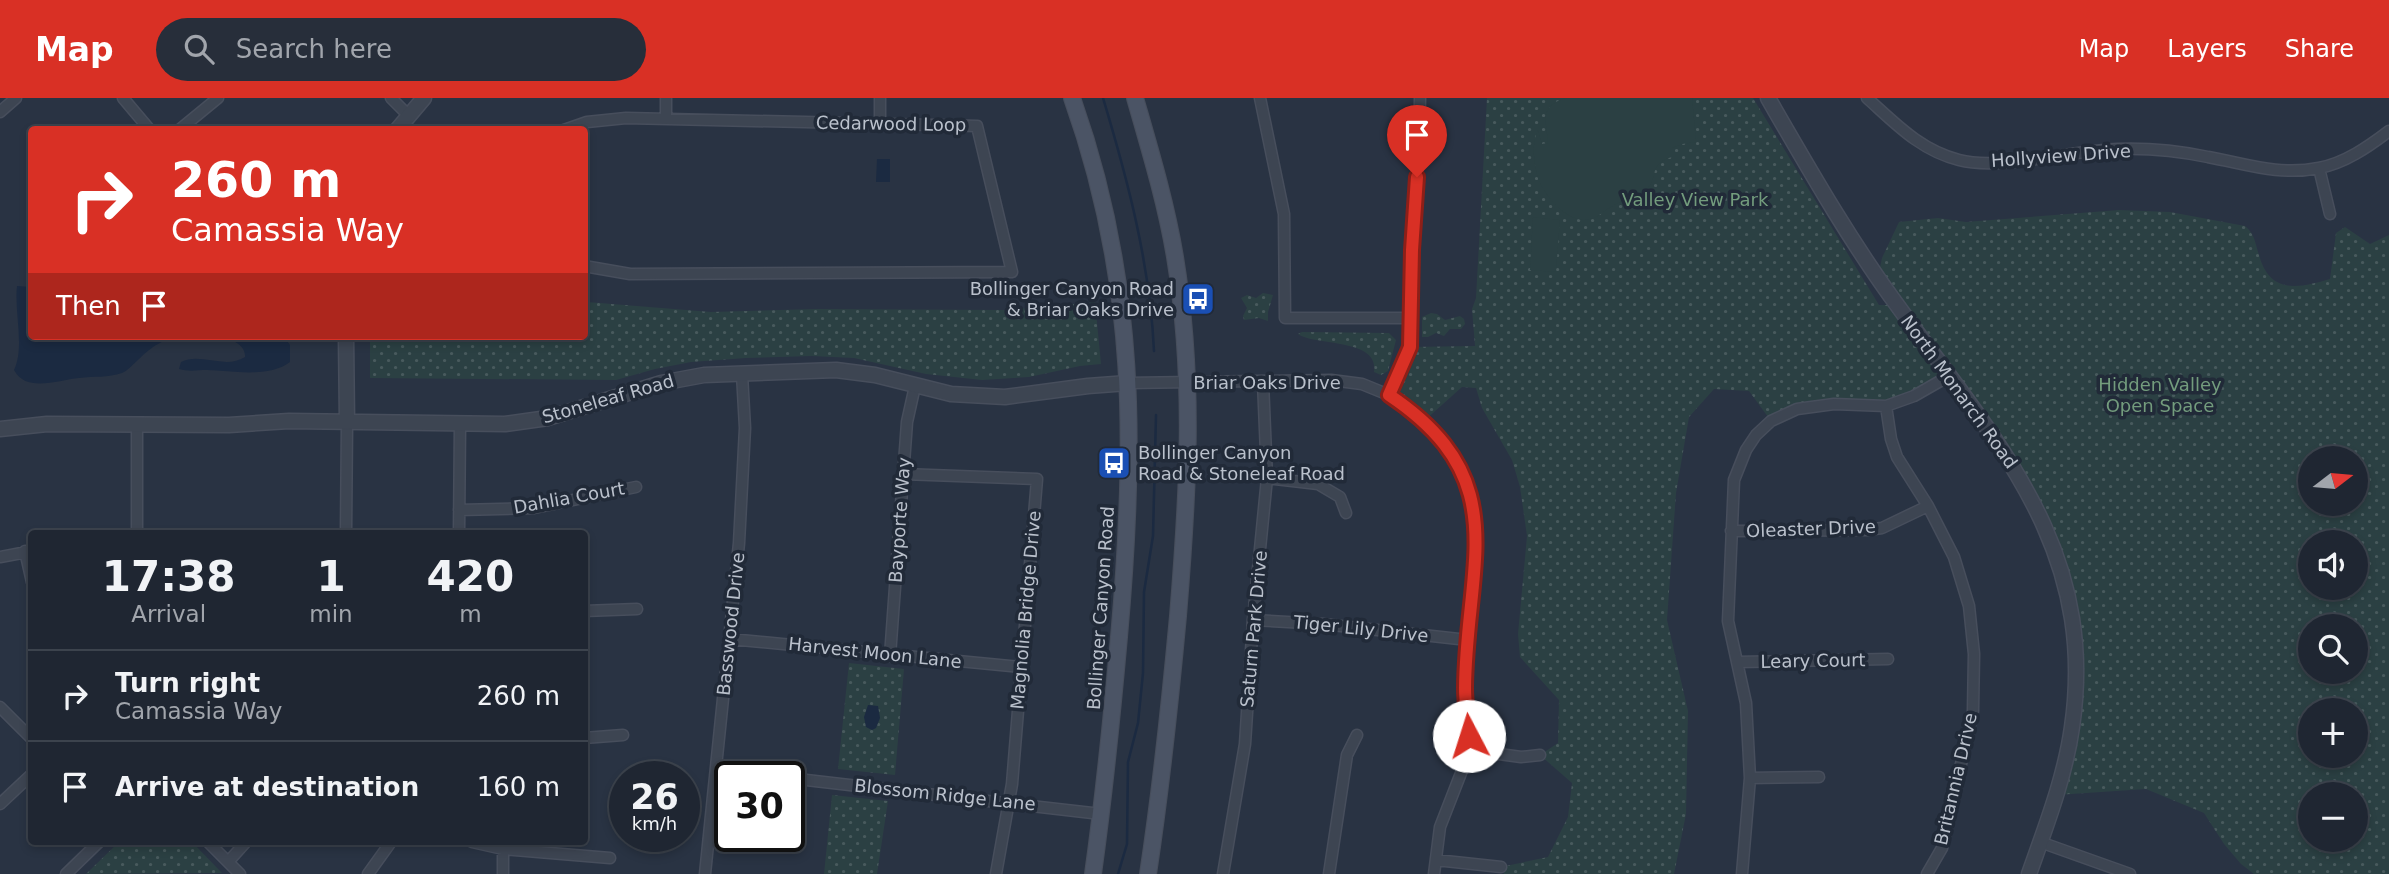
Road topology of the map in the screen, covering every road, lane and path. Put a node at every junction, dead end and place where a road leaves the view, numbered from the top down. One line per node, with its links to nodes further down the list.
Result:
1 (16, 98): 14 (street)
2 (123, 98): 18 (street)
3 (218, 98): 19 (street)
4 (391, 98): 15 (street)
5 (424, 98): 15 (street)
6 (666, 98): 16 (street)
7 (880, 98): 17 (street)
8 (1072, 98): 31 (main road, Bollinger Canyon Road)
9 (1135, 98): 32 (main road)
10 (1260, 98): 26 (street)
11 (1420, 98): 26 (street)
12 (1768, 98): 29 (street, North Monarch Road)
13 (1867, 98): 23 (street, Hollyview Drive)
14 (0, 112)
15 (408, 116): 20 (street)
16 (666, 118): 17 (street, Cedarwood Loop); 21 (street, Cedarwood Loop)
17 (880, 124): 25 (street, Cedarwood Loop)
18 (147, 126)
19 (184, 126)
20 (400, 126)
21 (576, 126)
22 (2389, 131): 23 (street, Hollyview Drive)
23 (2319, 168): 24 (street)
24 (2330, 214)
25 (588, 267)
26 (1409, 318): 34 (street)
27 (346, 340): 36 (street)
28 (741, 374): 33 (street, Stoneleaf Road); 38 (street, Stoneleaf Road); 55 (street, Basswood Drive)
29 (1949, 376): 35 (street); 77 (street, North Monarch Road)
30 (1263, 382): 32 (street, Briar Oaks Drive); 34 (street, Briar Oaks Drive); 41 (street, Saturn Park Drive)
31 (1129, 383): 32 (street, Briar Oaks Drive); 33 (street, Stoneleaf Road); 76 (main road, Bollinger Canyon Road)
32 (1188, 383): 96 (main road)
33 (915, 386): 40 (street, Bayporte Way)
34 (1389, 395): 56 (street, Briar Oaks Drive)
35 (1886, 406): 43 (street, Britannia Drive); 49 (street)
36 (347, 423): 37 (street, Stoneleaf Road); 38 (street, Stoneleaf Road); 47 (street)
37 (137, 425): 39 (street, Stoneleaf Road); 46 (street)
38 (460, 425): 44 (street)
39 (0, 429)
40 (904, 474): 57 (street, Bayporte Way); 60 (street, Magnolia Bridge Drive)
41 (1267, 478): 45 (street); 54 (street, Saturn Park Drive)
42 (636, 486): 44 (street, Dahlia Court)
43 (1928, 506): 49 (street, Oleaster Drive); 101 (street, Britannia Drive)
44 (459, 510): 48 (street)
45 (1346, 513)
46 (137, 530)
47 (346, 530)
48 (459, 530)
49 (1731, 531): 59 (street)
50 (28, 551): 51 (street)
51 (0, 556)
52 (637, 609): 53 (street)
53 (588, 611)
54 (1253, 620): 56 (street, Tiger Lily Drive); 97 (street, Saturn Park Drive)
55 (730, 639): 57 (street, Harvest Moon Lane); 68 (street, Basswood Drive)
56 (1468, 640): 66 (street, Briar Oaks Drive)
57 (890, 656): 60 (street, Harvest Moon Lane)
58 (1888, 659): 59 (street, Leary Court)
59 (1737, 662): 71 (street)
60 (1021, 667): 74 (street, Magnolia Bridge Drive)
61 (0, 706): 62 (street)
62 (28, 734)
63 (623, 735): 65 (street)
64 (1357, 735): 98 (street)
65 (588, 738)
66 (1470, 750): 67 (street); 85 (street, Briar Oaks Drive)
67 (1540, 755)
68 (717, 761)
69 (1819, 777): 71 (street)
70 (28, 778): 75 (street)
71 (1750, 778): 100 (street)
72 (805, 780): 74 (street, Blossom Ridge Lane)
73 (714, 789): 93 (street, Basswood Drive)
74 (1009, 802): 76 (street, Blossom Ridge Lane); 94 (street, Magnolia Bridge Drive)
75 (0, 804)
76 (1101, 814): 95 (main road, Bollinger Canyon Road)
77 (2040, 842): 88 (street); 102 (street, North Monarch Road)
78 (96, 845): 89 (street)
79 (211, 845): 86 (street)
80 (243, 845): 86 (street)
81 (389, 845): 91 (street)
82 (485, 845): 83 (street)
83 (503, 849): 84 (street); 92 (street)
84 (610, 858)
85 (1436, 860): 87 (street); 99 (street, Briar Oaks Drive)
86 (228, 862): 90 (street)
87 (1502, 867)
88 (2107, 870): 103 (street)
89 (66, 874)
90 (240, 874)
91 (368, 874)
92 (503, 874)
93 (705, 874)
94 (996, 874)
95 (1093, 874)
96 (1148, 874)
97 (1223, 874)
98 (1329, 874)
99 (1434, 874)
100 (1742, 874)
101 (1927, 874)
102 (2029, 874)
103 (2130, 874)

